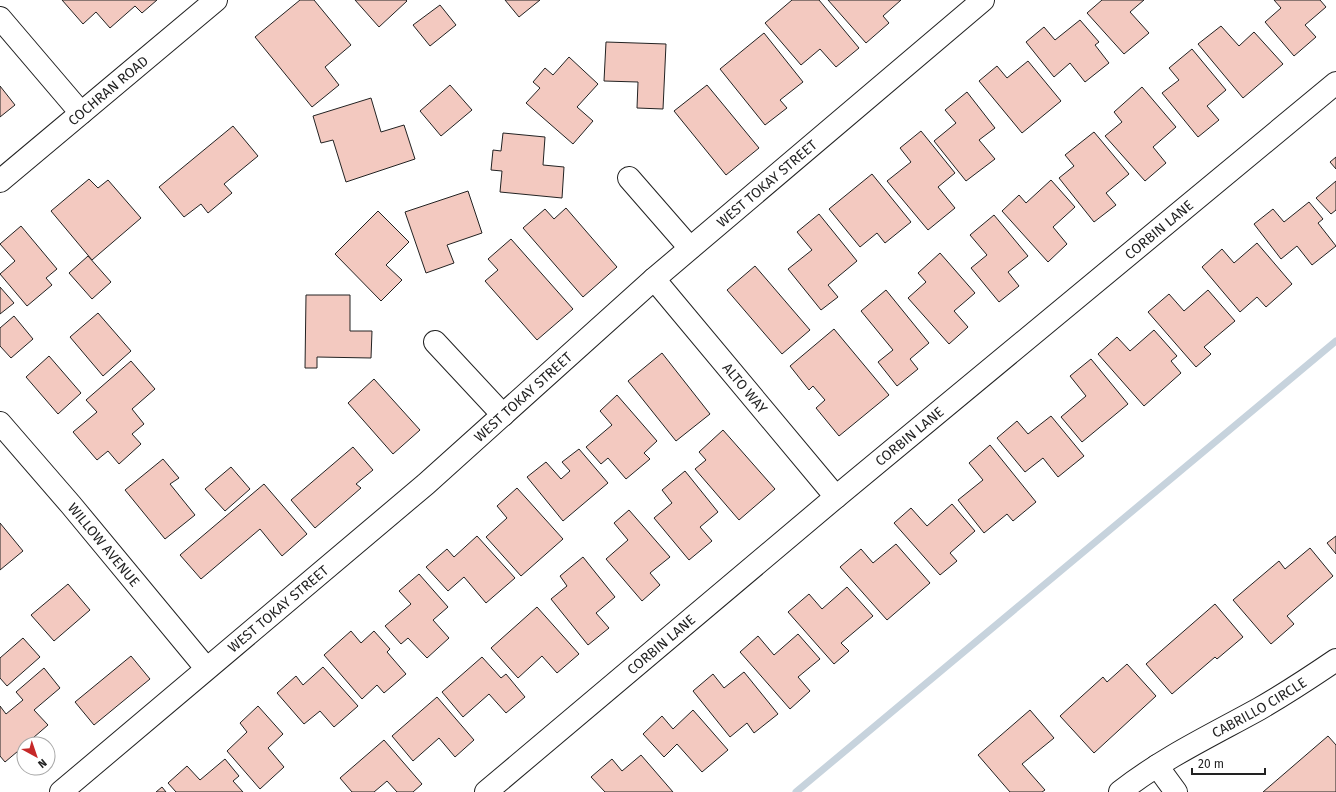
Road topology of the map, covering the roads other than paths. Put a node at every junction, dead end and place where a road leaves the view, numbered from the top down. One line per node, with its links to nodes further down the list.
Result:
1 (216, 0): 5 (street, COCHRAN ROAD)
2 (983, 0): 8 (street, WEST TOKAY STREET)
3 (0, 18): 5 (street)
4 (1336, 83): 13 (street, CORBIN LANE)
5 (81, 113): 7 (street, COCHRAN ROAD)
6 (629, 178): 8 (street)
7 (0, 181)
8 (690, 248): 9 (street, WEST TOKAY STREET)
9 (654, 279): 11 (street, WEST TOKAY STREET); 13 (street, ALTO WAY)
10 (435, 342): 11 (street)
11 (503, 415): 15 (street, WEST TOKAY STREET)
12 (0, 423): 15 (street, WILLOW AVENUE)
13 (836, 498): 18 (street, CORBIN LANE)
14 (1336, 660): 16 (street, CABRILLO CIRCLE)
15 (206, 668): 17 (street, WEST TOKAY STREET)
16 (1157, 766): 19 (street, CABRILLO CIRCLE); 20 (street)
17 (61, 792)
18 (486, 792)
19 (1120, 792)
20 (1176, 792)

